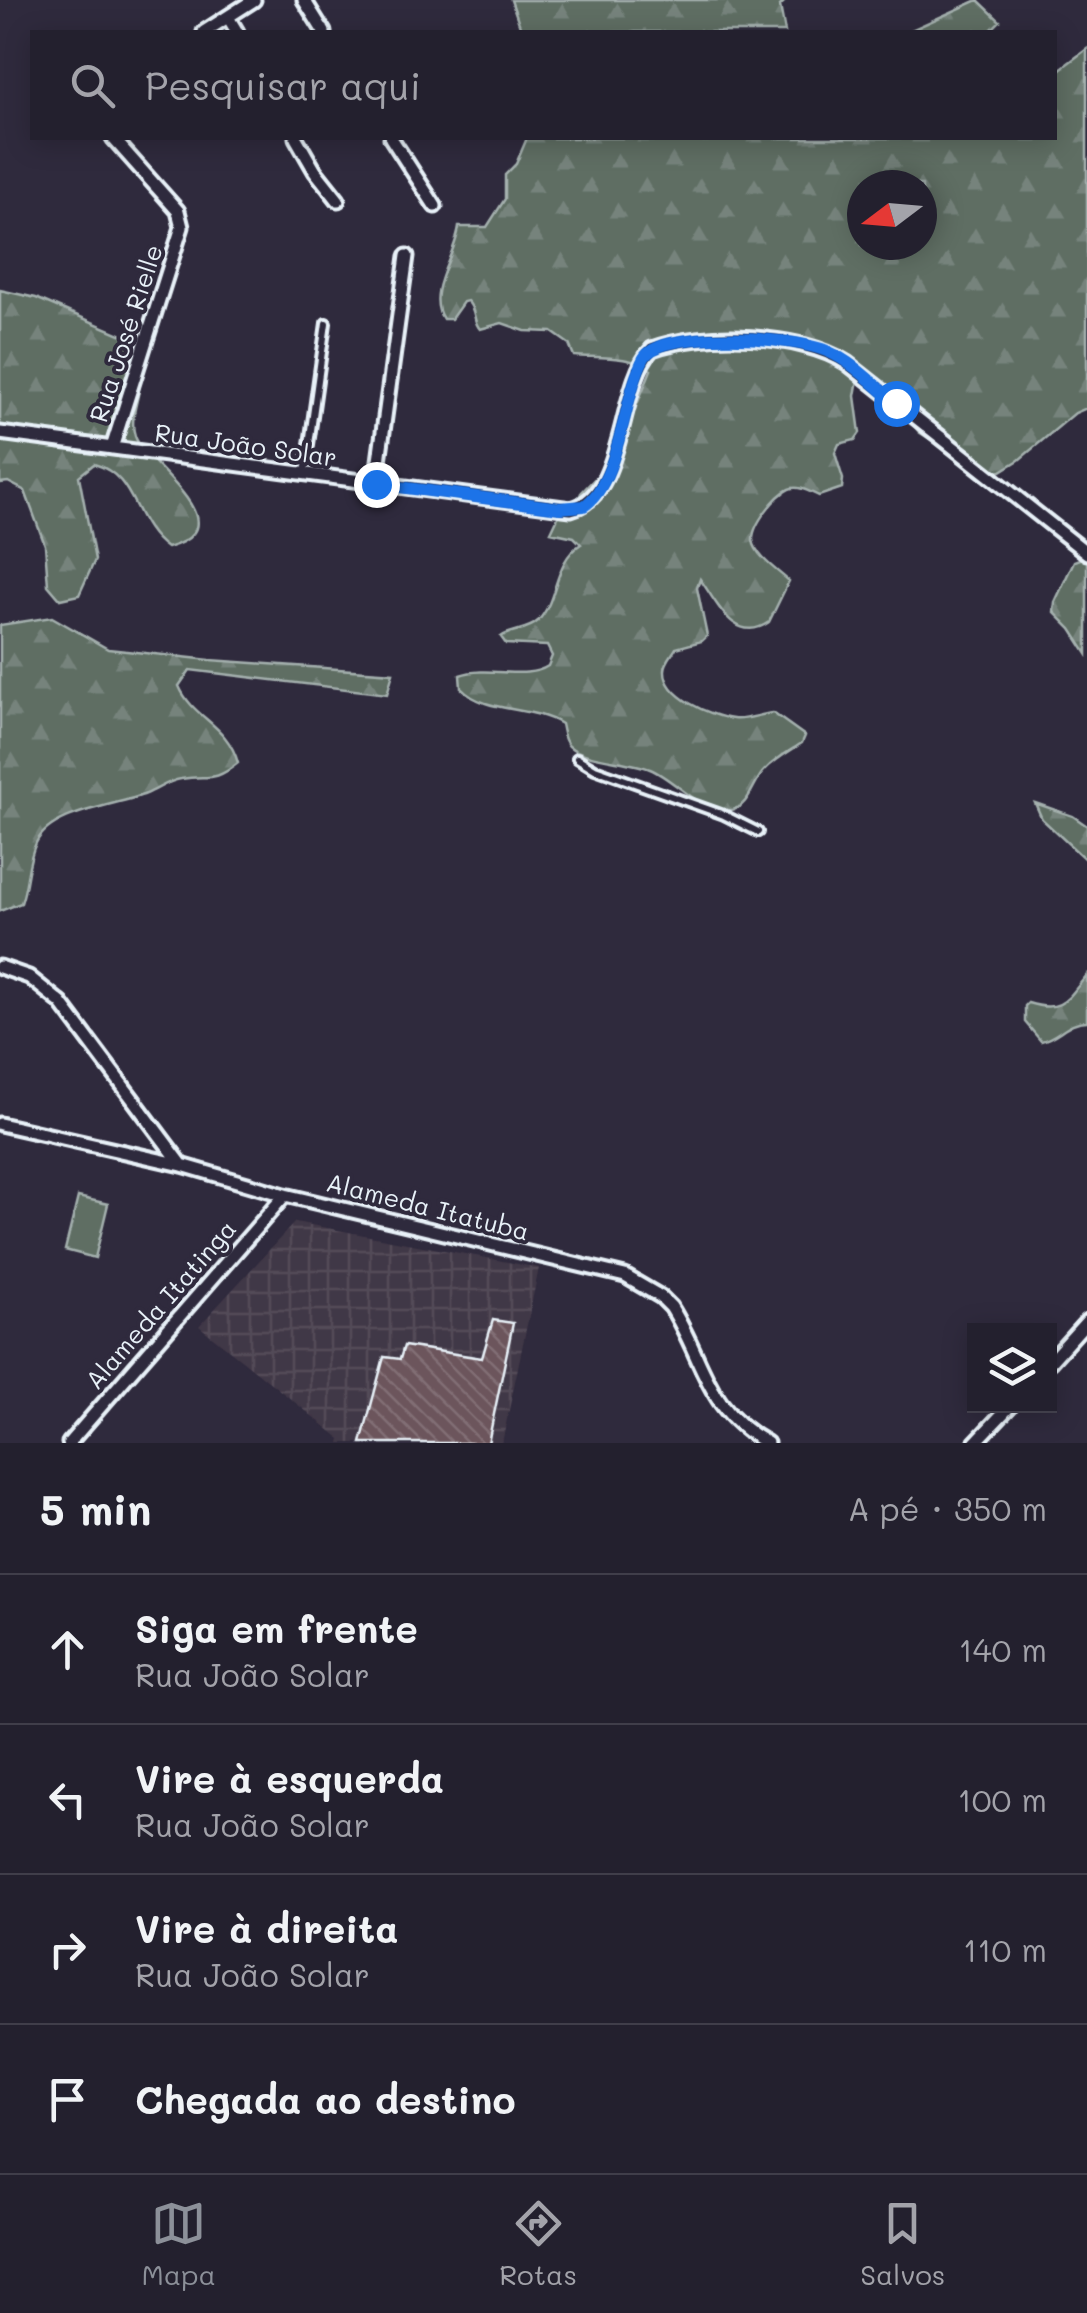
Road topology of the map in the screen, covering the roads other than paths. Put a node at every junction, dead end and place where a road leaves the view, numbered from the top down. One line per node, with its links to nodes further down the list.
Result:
1 (254, 0): 3 (street)
2 (304, 0): 6 (street)
3 (228, 17): 4 (street); 5 (street)
4 (207, 30)
5 (236, 30)
6 (323, 30)
7 (115, 140): 15 (street, Rua José Rielle)
8 (297, 140): 10 (street)
9 (392, 140): 11 (street)
10 (338, 200)
11 (435, 206)
12 (407, 256): 17 (street)
13 (326, 323): 16 (lane)
14 (0, 433): 15 (street, Rua João Solar)
15 (112, 448): 16 (street, Rua João Solar)
16 (305, 474): 17 (street, Rua João Solar)
17 (376, 484): 18 (street, Rua João Solar)
18 (1087, 554)
19 (577, 758): 20 (lane)
20 (758, 832)
21 (0, 967): 23 (street)
22 (0, 1124): 23 (street, Alameda Itatuba)
23 (182, 1165): 24 (street, Alameda Itatuba)
24 (285, 1195): 28 (street, Alameda Itatinga); 29 (street, Alameda Itatuba)
25 (1087, 1321): 26 (street)
26 (1057, 1354)
27 (1004, 1413): 30 (street)
28 (69, 1443)
29 (767, 1443)
30 (976, 1443)

